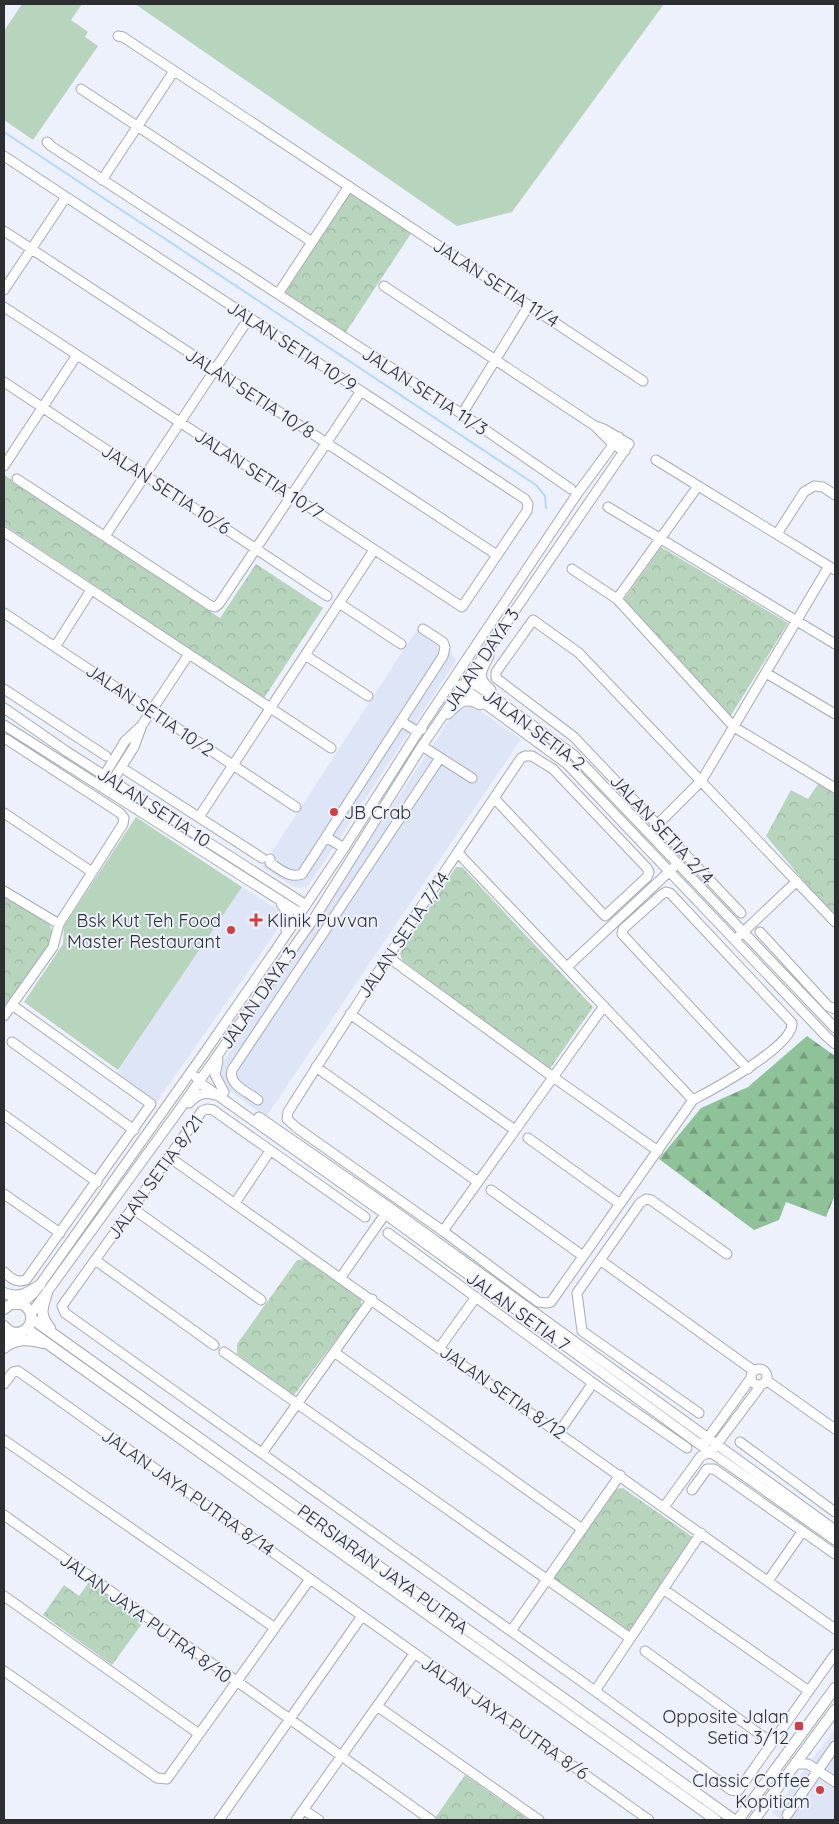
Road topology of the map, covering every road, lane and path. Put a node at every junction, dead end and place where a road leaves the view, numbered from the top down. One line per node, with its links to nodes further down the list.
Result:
1 (118, 36): 2 (street, JALAN SETIA 11/4)
2 (174, 71): 4 (street); 8 (street, JALAN SETIA 11/4)
3 (80, 89): 4 (street)
4 (138, 126): 7 (street); 11 (street)
5 (47, 142): 7 (street, JALAN SETIA 11/3)
6 (4, 156): 9 (street, JALAN SETIA 10/9)
7 (102, 180): 15 (street, JALAN SETIA 11/3)
8 (348, 186): 11 (street); 16 (street, JALAN SETIA 11/4)
9 (66, 197): 12 (street); 18 (street, JALAN SETIA 10/9)
10 (4, 231): 12 (street, JALAN SETIA 10/8)
11 (312, 242): 15 (street)
12 (31, 249): 14 (street); 21 (street, JALAN SETIA 10/8)
13 (384, 286): 20 (street)
14 (4, 290)
15 (278, 294): 26 (street, JALAN SETIA 11/3)
16 (530, 305): 20 (street); 22 (street, JALAN SETIA 11/4)
17 (4, 307): 19 (street, JALAN SETIA 10/7)
18 (249, 318): 21 (street); 24 (street, JALAN SETIA 10/9)
19 (77, 355): 25 (street); 27 (street, JALAN SETIA 10/7)
20 (495, 360): 26 (street); 28 (street)
21 (214, 370): 27 (street); 29 (street, JALAN SETIA 10/8)
22 (643, 381)
23 (4, 382): 25 (street, JALAN SETIA 10/6)
24 (362, 391): 29 (street); 45 (street, JALAN SETIA 10/9)
25 (42, 407): 31 (street); 32 (street, JALAN SETIA 10/6)
26 (462, 414): 35 (street, JALAN SETIA 11/3)
27 (180, 422): 32 (street); 37 (street, JALAN SETIA 10/7)
28 (616, 441): 52 (street, JALAN DAYA 3); 54 (street, JALAN DAYA 3)
29 (327, 443): 37 (street); 45 (street, JALAN SETIA 10/8)
30 (656, 460): 34 (street)
31 (5, 463)
32 (145, 475): 41 (street); 43 (street, JALAN SETIA 10/6)
33 (17, 479): 41 (street)
34 (698, 486): 40 (street); 42 (street)
35 (571, 489)
36 (835, 495): 40 (street)
37 (292, 496): 43 (street); 44 (street, JALAN SETIA 10/7)
38 (608, 507): 42 (street)
39 (4, 532): 48 (street)
40 (777, 534): 46 (street)
41 (104, 536): 43 (street)
42 (660, 538): 50 (street); 55 (street)
43 (256, 549): 49 (street, JALAN SETIA 10/6)
44 (374, 550): 45 (street, JALAN SETIA 10/7); 51 (street)
45 (497, 555)
46 (832, 568): 55 (street)
47 (572, 569): 50 (street)
48 (92, 590): 59 (street); 60 (street)
49 (327, 596)
50 (618, 598): 75 (street)
51 (339, 604): 57 (street); 61 (street)
52 (499, 612): 63 (street); 77 (street, JALAN DAYA 3)
53 (4, 613): 59 (street, JALAN SETIA 10/2)
54 (509, 619): 63 (street, JALAN DAYA 3); 71 (street)
55 (796, 621): 58 (street); 62 (street)
56 (423, 629): 72 (street)
57 (401, 644)
58 (835, 644)
59 (54, 647): 68 (street, JALAN SETIA 10/2)
60 (189, 654): 67 (street); 68 (street)
61 (305, 655): 65 (street); 67 (street)
62 (766, 673): 69 (street); 75 (street)
63 (464, 684): 71 (street, JALAN SETIA 2); 73 (street, JALAN DAYA 3); 76 (street, JALAN SETIA 2); 77 (street)
64 (4, 689): 82 (street)
65 (368, 696)
66 (4, 708): 81 (street, JALAN SETIA 10)
67 (270, 708): 80 (street); 85 (street)
68 (152, 711): 85 (street, JALAN SETIA 10/2); 87 (street)
69 (835, 714)
70 (4, 718): 81 (street)
71 (527, 720): 97 (street, JALAN SETIA 2)
72 (402, 722): 77 (street); 98 (street)
73 (440, 723): 76 (street); 79 (street, JALAN DAYA 3)
74 (4, 725): 83 (street, JALAN SETIA 10)
75 (734, 727): 89 (street); 90 (street)
76 (521, 729): 103 (street, JALAN SETIA 2)
77 (418, 732): 99 (street, JALAN DAYA 3)
78 (4, 739): 104 (street)
79 (422, 746): 84 (street); 102 (street, JALAN DAYA 3)
80 (331, 748)
81 (66, 750): 87 (street, JALAN SETIA 10)
82 (106, 756)
83 (54, 757): 87 (street); 95 (street, JALAN SETIA 10)
84 (440, 758): 88 (street); 125 (street)
85 (233, 765): 92 (street, JALAN SETIA 10/2); 94 (street)
86 (127, 771): 94 (street)
87 (108, 778): 95 (street); 107 (street, JALAN SETIA 10)
88 (472, 778)
89 (702, 780): 96 (street); 96 (street, JALAN SETIA 2/4); 106 (street)
90 (835, 788)
91 (494, 798): 91 (street, JALAN SETIA 7/14); 100 (street, JALAN SETIA 7/14)
92 (296, 807)
93 (4, 813): 104 (street)
94 (198, 817): 98 (street)
95 (155, 822): 109 (street, JALAN SETIA 10)
96 (658, 824): 97 (street); 111 (street, JALAN SETIA 2/4)
97 (649, 834): 101 (street, JALAN SETIA 2)
98 (326, 836): 99 (street)
99 (344, 848): 105 (street, JALAN DAYA 3)
100 (458, 853): 118 (street, JALAN SETIA 7/14); 120 (street)
101 (678, 864): 103 (street); 114 (street, JALAN SETIA 2)
102 (343, 870): 110 (street); 119 (street, JALAN DAYA 3)
103 (670, 871): 116 (street, JALAN SETIA 2); 120 (street)
104 (92, 872): 113 (street)
105 (323, 878): 107 (street); 110 (street, JALAN DAYA 3)
106 (797, 881): 112 (street); 114 (street)
107 (279, 887): 110 (street, JALAN SETIA 10)
108 (4, 891): 113 (street)
109 (273, 896): 110 (street, JALAN SETIA 10); 117 (street)
110 (304, 910): 117 (street, JALAN DAYA 3); 119 (street)
111 (741, 913)
112 (835, 922)
113 (59, 924): 122 (street)
114 (743, 932): 116 (street); 128 (street, JALAN SETIA 2)
115 (760, 932): 124 (street)
116 (735, 940): 130 (street, JALAN SETIA 2)
117 (277, 948): 132 (street, JALAN DAYA 3)
118 (388, 957): 126 (street, JALAN SETIA 7/14); 135 (street)
119 (284, 959): 121 (street, JALAN DAYA 3)
120 (566, 967): 123 (street)
121 (257, 1001): 125 (street); 131 (street, JALAN DAYA 3)
122 (12, 1005): 127 (street); 143 (street)
123 (604, 1006): 135 (street); 140 (street)
124 (832, 1007)
125 (272, 1011): 139 (street)
126 (350, 1014): 133 (street, JALAN SETIA 7/14); 144 (street)
127 (4, 1016)
128 (835, 1028)
129 (12, 1042): 143 (street)
130 (835, 1044)
131 (223, 1049): 136 (street, JALAN DAYA 3); 137 (street)
132 (205, 1052): 136 (street); 138 (street, JALAN DAYA 3)
133 (316, 1067): 150 (street); 158 (street, JALAN SETIA 7/14)
134 (748, 1069): 134 (street); 140 (street)
135 (553, 1077): 144 (street); 147 (street)
136 (199, 1079): 137 (street, JALAN SETIA 7); 138 (street); 141 (street, JALAN DAYA 3)
137 (222, 1095): 141 (street); 156 (street, JALAN SETIA 7)
138 (174, 1096): 167 (street, JALAN DAYA 3)
139 (258, 1100)
140 (693, 1100): 147 (street)
141 (178, 1113): 167 (street, JALAN DAYA 3)
142 (4, 1115): 149 (street)
143 (134, 1130): 149 (street)
144 (515, 1130): 150 (street)
145 (528, 1138): 154 (street)
146 (270, 1151): 148 (street, JALAN SETIA 8/21); 153 (street); 157 (street, JALAN SETIA 8/21)
147 (658, 1151): 154 (street)
148 (169, 1157): 153 (street, JALAN SETIA 8/12); 155 (street, JALAN SETIA 8/21)
149 (97, 1182): 159 (street)
150 (478, 1182): 158 (street)
151 (491, 1190): 162 (street)
152 (4, 1194): 159 (street)
153 (234, 1203): 166 (street, JALAN SETIA 8/12)
154 (620, 1204): 162 (street)
155 (132, 1208): 163 (street, JALAN SETIA 8/21); 171 (street)
156 (387, 1210): 166 (street); 195 (street, JALAN SETIA 7); 199 (street, JALAN SETIA 7)
157 (365, 1218)
158 (443, 1231): 162 (street)
159 (60, 1233): 165 (street)
160 (388, 1233): 169 (street)
161 (727, 1254): 164 (street)
162 (583, 1256)
163 (95, 1260): 179 (street); 202 (street, JALAN SETIA 8/21)
164 (600, 1260): 185 (street); 190 (street)
165 (4, 1272)
166 (341, 1277): 170 (street, JALAN SETIA 8/12)
167 (44, 1289): 168 (main road); 173 (street, JALAN DAYA 3); 174 (street, JALAN DAYA 3); 177 (main road)
168 (4, 1293)
169 (476, 1297): 181 (street); 187 (street)
170 (372, 1299): 181 (street, JALAN SETIA 8/12); 184 (street)
171 (261, 1300)
172 (6, 1304): 173 (main road)
173 (22, 1304): 174 (main road, PERSIARAN JAYA PUTRA)
174 (31, 1316): 176 (main road); 177 (main road, PERSIARAN JAYA PUTRA)
175 (7, 1329): 176 (main road); 178 (street)
176 (27, 1329): 180 (main road, PERSIARAN JAYA PUTRA)
177 (55, 1335): 247 (main road, PERSIARAN JAYA PUTRA)
178 (4, 1344)
179 (214, 1345)
180 (51, 1346): 182 (main road); 247 (main road, PERSIARAN JAYA PUTRA)
181 (440, 1347): 194 (street, JALAN SETIA 8/12)
182 (4, 1348)
183 (224, 1352): 189 (street)
184 (334, 1352): 189 (street); 209 (street)
185 (752, 1375): 186 (street); 186 (street); 191 (street)
186 (764, 1382): 192 (street); 193 (street)
187 (593, 1383): 194 (street); 200 (street)
188 (4, 1384): 215 (street, JALAN JAYA PUTRA 8/14)
189 (297, 1404): 202 (street); 216 (street)
190 (699, 1413)
191 (719, 1422): 192 (street); 195 (street)
192 (729, 1428): 198 (street)
193 (835, 1429)
194 (559, 1432): 204 (street, JALAN SETIA 8/12)
195 (708, 1438): 198 (street, JALAN SETIA 7); 199 (street)
196 (4, 1440): 221 (street)
197 (740, 1442): 207 (street)
198 (717, 1444): 201 (street); 210 (street, JALAN SETIA 7)
199 (702, 1446): 201 (street, JALAN SETIA 7); 203 (street)
200 (687, 1448)
201 (711, 1452): 203 (street); 213 (street, JALAN SETIA 7)
202 (262, 1453): 223 (street)
203 (701, 1456): 206 (street)
204 (620, 1475): 206 (street, JALAN SETIA 8/12); 209 (street)
205 (692, 1490): 211 (street)
206 (664, 1507): 212 (street, JALAN SETIA 8/12)
207 (835, 1512)
208 (4, 1515): 229 (street, JALAN JAYA PUTRA 8/10)
209 (582, 1529): 216 (street)
210 (835, 1530)
211 (802, 1532): 214 (street); 217 (street)
212 (701, 1533): 217 (street, JALAN SETIA 8/12); 218 (street)
213 (835, 1540)
214 (835, 1554)
215 (310, 1578): 220 (street, JALAN JAYA PUTRA 8/14); 221 (street)
216 (546, 1580): 223 (street); 224 (street)
217 (768, 1581): 222 (street, JALAN SETIA 8/12)
218 (663, 1589): 224 (street); 232 (street)
219 (4, 1596): 236 (street)
220 (362, 1616): 226 (street, JALAN JAYA PUTRA 8/6); 235 (street)
221 (275, 1628): 229 (street)
222 (835, 1629)
223 (510, 1631): 231 (street)
224 (630, 1638): 231 (street)
225 (646, 1651): 237 (street)
226 (414, 1654): 233 (street); 254 (street, JALAN JAYA PUTRA 8/6)
227 (835, 1654): 232 (street)
228 (4, 1671): 236 (street)
229 (236, 1682): 235 (street, JALAN JAYA PUTRA 8/10); 236 (street)
230 (835, 1688): 244 (main road)
231 (595, 1691): 237 (street)
232 (809, 1691): 237 (street)
233 (377, 1706): 240 (street); 253 (street)
234 (835, 1710): 239 (main road)
235 (289, 1720): 240 (street, JALAN JAYA PUTRA 8/10); 249 (street)
236 (199, 1734)
237 (772, 1742)
238 (835, 1746): 242 (street)
239 (806, 1750): 241 (main road); 242 (street)
240 (341, 1756): 245 (street); 252 (street, JALAN JAYA PUTRA 8/10)
241 (796, 1764): 242 (street); 248 (main road)
242 (818, 1770): 243 (street); 246 (street)
243 (835, 1782)
244 (750, 1803): 247 (main road); 255 (main road)
245 (304, 1810): 250 (street); 251 (street)
246 (787, 1814)
247 (712, 1815): 255 (main road, PERSIARAN JAYA PUTRA)
248 (761, 1815): 256 (main road)
249 (219, 1820)
250 (296, 1820)
251 (319, 1820)
252 (431, 1820)
253 (539, 1820)
254 (649, 1820)
255 (736, 1820)
256 (754, 1820)

